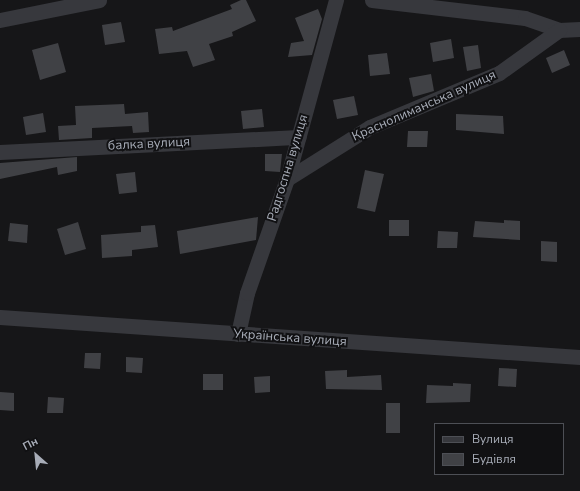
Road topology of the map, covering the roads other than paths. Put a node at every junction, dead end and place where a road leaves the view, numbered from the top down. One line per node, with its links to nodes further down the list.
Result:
1 (100, 0): 4 (street)
2 (336, 0): 7 (street, Радгоспна вулиця)
3 (372, 0): 6 (street)
4 (0, 20)
5 (580, 29): 6 (street)
6 (559, 30): 9 (street, Краснолиманська вулиця)
7 (299, 137): 8 (street, балка вулиця); 9 (street, Радгоспна вулиця)
8 (0, 152)
9 (287, 179): 11 (street, Радгоспна вулиця)
10 (0, 317): 11 (street, Українська вулиця)
11 (238, 334): 12 (street, Українська вулиця)
12 (580, 357)

